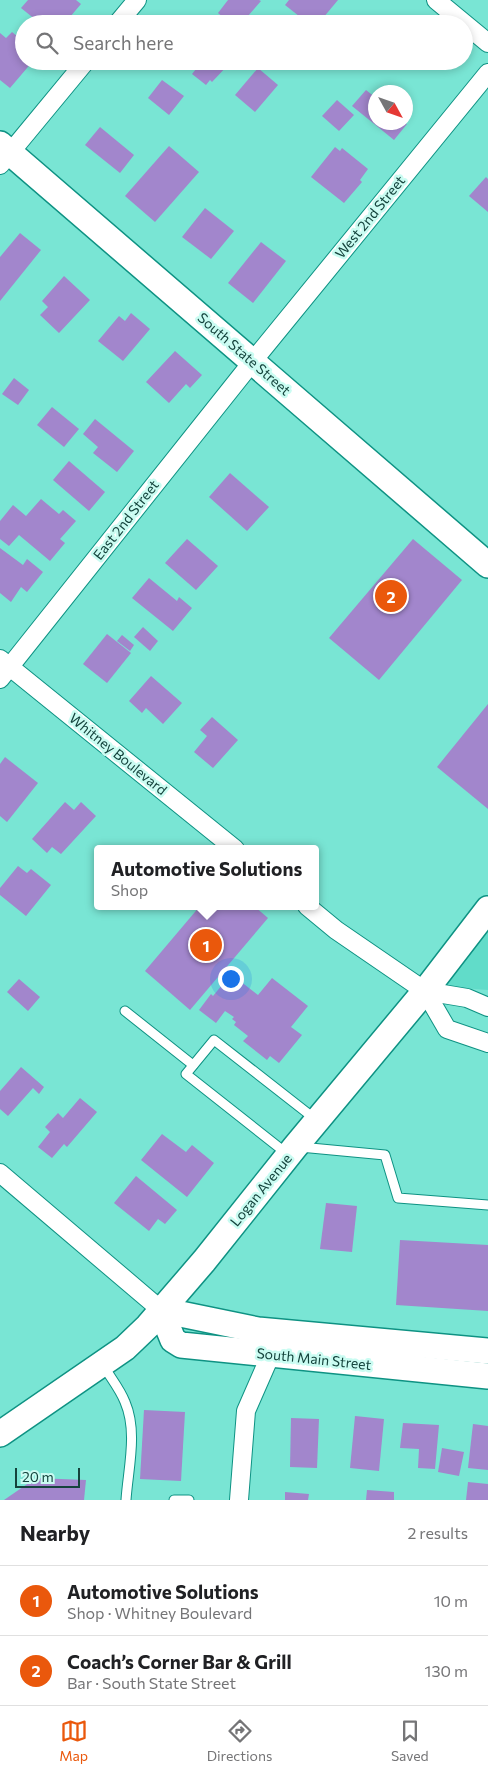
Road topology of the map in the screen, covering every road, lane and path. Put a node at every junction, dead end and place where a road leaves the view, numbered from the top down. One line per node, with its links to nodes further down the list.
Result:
1 (137, 0): 3 (street)
2 (436, 0): 4 (street)
3 (124, 15)
4 (454, 15)
5 (473, 31): 6 (street)
6 (488, 43)
7 (78, 70): 9 (street)
8 (488, 73): 10 (street, West 2nd Street)
9 (3, 154): 10 (main road, South State Street)
10 (253, 361): 11 (main road, South State Street); 12 (street, East 2nd Street)
11 (488, 565)
12 (3, 669): 13 (street, Whitney Boulevard)
13 (231, 845)
14 (488, 909): 16 (main road, Logan Avenue)
15 (311, 910): 16 (street)
16 (425, 991): 17 (street); 19 (street); 21 (main road, Logan Avenue)
17 (488, 1007)
18 (125, 1011): 20 (lane)
19 (488, 1043)
20 (193, 1066): 21 (lane); 22 (lane)
21 (317, 1121): 22 (main road, Logan Avenue)
22 (292, 1151): 24 (lane); 25 (main road, Logan Avenue)
23 (0, 1173): 25 (street, South Main Street)
24 (488, 1205)
25 (161, 1310): 26 (main road, South Main Street); 27 (main road, South Main Street); 28 (main road, Logan Avenue)
26 (488, 1351)
27 (271, 1354): 29 (main road, South Main Street); 34 (street)
28 (102, 1364): 30 (main road, Logan Avenue); 31 (lane)
29 (488, 1376)
30 (0, 1434)
31 (126, 1500)
32 (174, 1500): 33 (lane)
33 (189, 1500)
34 (239, 1500)

